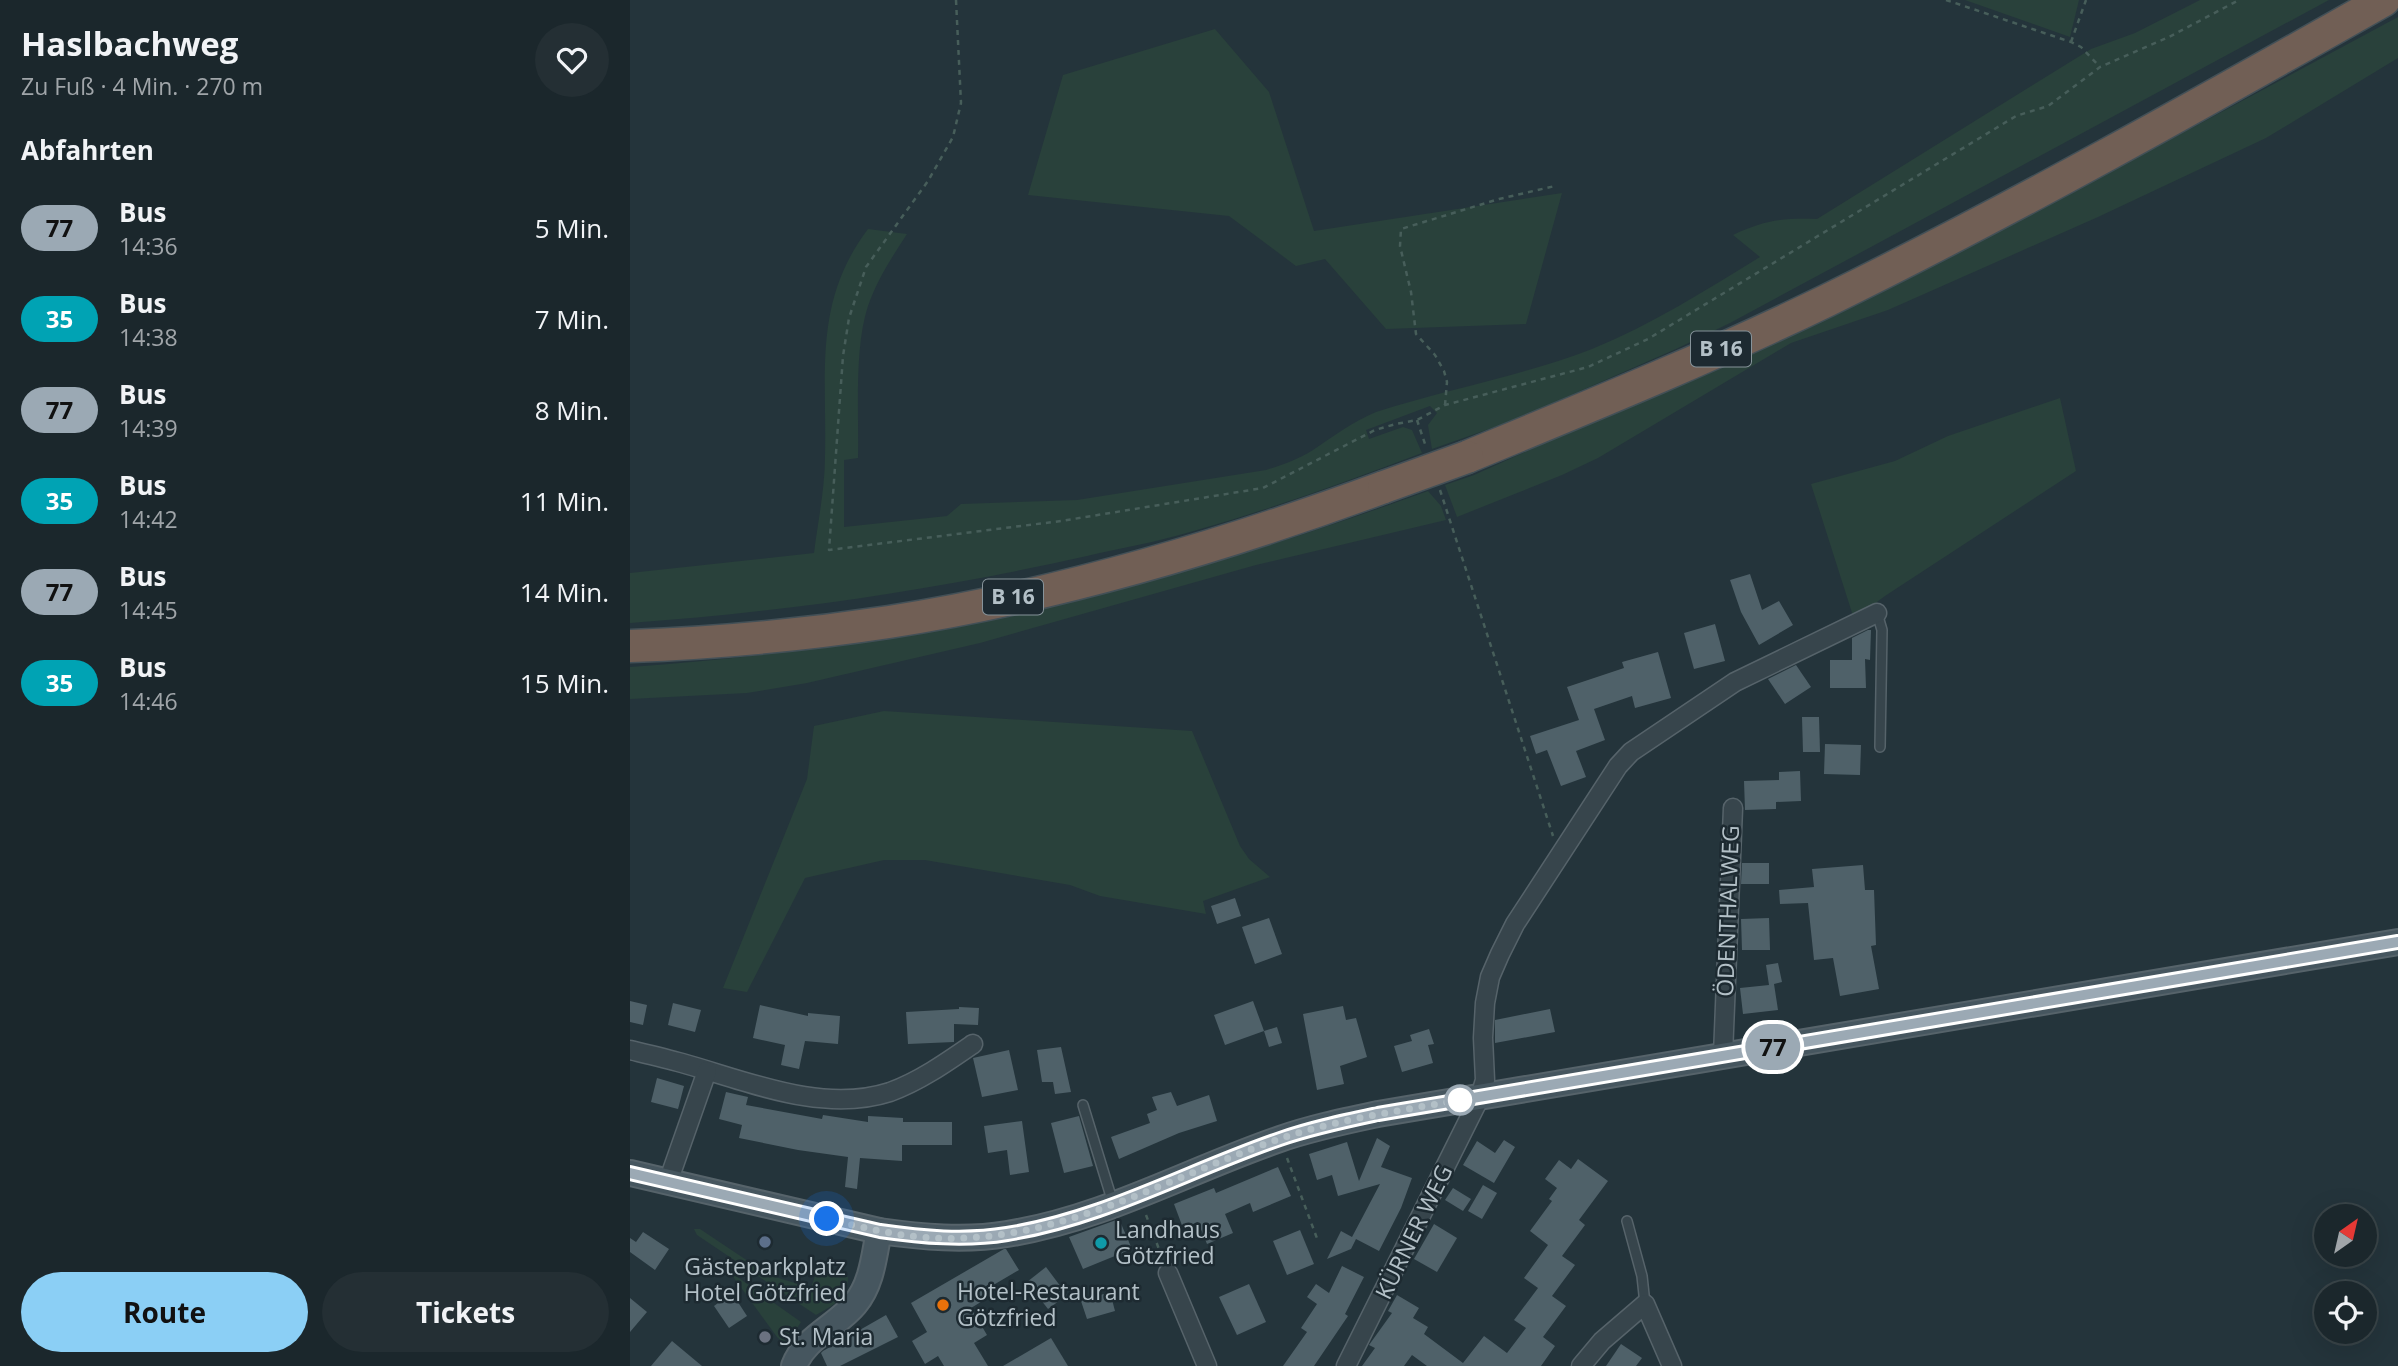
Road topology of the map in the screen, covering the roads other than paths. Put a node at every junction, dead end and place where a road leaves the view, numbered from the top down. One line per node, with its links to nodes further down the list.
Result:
1 (2384, 0): 3 (highway, B 16, bridge)
2 (1877, 613): 4 (lane); 11 (street, KÜRNER WEG)
3 (630, 646)
4 (1880, 747)
5 (1732, 808): 9 (street, ÖDENTHALWEG)
6 (2398, 942): 9 (street)
7 (972, 1044): 10 (street)
8 (630, 1050): 10 (street)
9 (1723, 1055): 11 (street)
10 (707, 1071): 14 (street)
11 (1479, 1097): 15 (street); 22 (street, KÜRNER WEG)
12 (1083, 1105): 15 (lane)
13 (630, 1173): 14 (street)
14 (668, 1182): 17 (street)
15 (1114, 1205): 17 (street)
16 (1627, 1220): 19 (lane)
17 (880, 1231): 20 (street)
18 (1168, 1273): 21 (street)
19 (1645, 1304): 23 (street); 24 (street)
20 (794, 1366)
21 (1207, 1366)
22 (1346, 1366)
23 (1581, 1366)
24 (1672, 1366)

